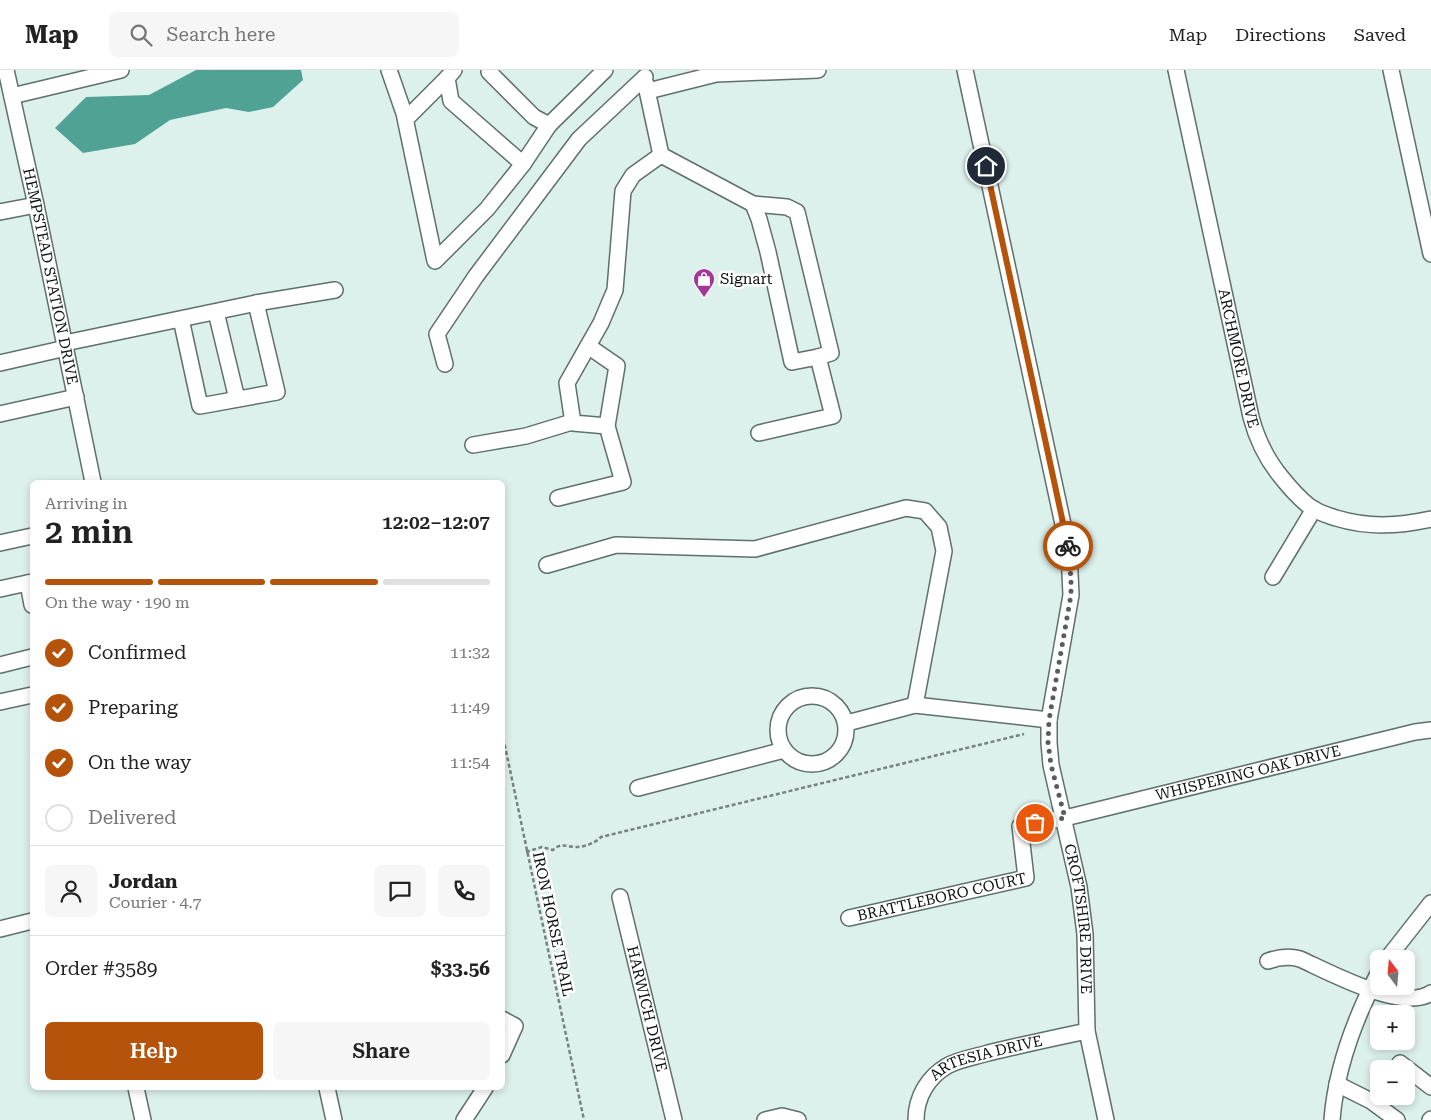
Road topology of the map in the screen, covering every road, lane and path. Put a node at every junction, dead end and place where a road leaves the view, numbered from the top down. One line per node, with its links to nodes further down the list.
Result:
1 (6, 70): 13 (street, HEMPSTEAD STATION DRIVE)
2 (121, 70): 11 (street)
3 (389, 70): 14 (street)
4 (490, 70): 15 (street)
5 (605, 70): 15 (street)
6 (818, 70): 12 (street)
7 (965, 70): 53 (street, CROFTSHIRE DRIVE)
8 (1176, 70): 40 (street, ARCHMORE DRIVE)
9 (1391, 70): 21 (street)
10 (451, 74): 14 (street); 17 (street)
11 (58, 77): 13 (street)
12 (645, 80): 16 (street); 30 (street)
13 (12, 96): 19 (street, HEMPSTEAD STATION DRIVE)
14 (405, 118): 17 (street)
15 (549, 125): 17 (street)
16 (661, 155): 18 (street); 27 (street)
17 (523, 164)
18 (753, 204): 28 (street); 28 (street)
19 (36, 205): 20 (street); 26 (street, HEMPSTEAD STATION DRIVE)
20 (0, 212)
21 (1431, 254)
22 (335, 290): 23 (street)
23 (256, 303): 24 (street); 32 (street)
24 (216, 312): 25 (street); 32 (street)
25 (181, 319): 26 (street); 32 (street)
26 (65, 346): 29 (street); 31 (street, HEMPSTEAD STATION DRIVE)
27 (588, 346): 34 (street); 35 (street)
28 (824, 355): 36 (street)
29 (0, 363)
30 (445, 364)
31 (76, 397): 33 (street); 38 (street, HEMPSTEAD STATION DRIVE)
32 (237, 399)
33 (0, 414)
34 (572, 422): 35 (street); 37 (street)
35 (607, 426): 39 (street)
36 (759, 433)
37 (473, 445)
38 (93, 480)
39 (558, 498)
40 (1314, 509): 41 (street, ARCHMORE DRIVE); 45 (street)
41 (1431, 519)
42 (30, 536): 43 (street)
43 (0, 543)
44 (547, 565): 52 (street)
45 (1273, 577)
46 (30, 582): 47 (street)
47 (0, 590)
48 (30, 658): 49 (street)
49 (0, 665)
50 (30, 695): 51 (street)
51 (0, 702)
52 (915, 705): 53 (street); 54 (street)
53 (1049, 720): 60 (street, CROFTSHIRE DRIVE)
54 (846, 723): 58 (street); 58 (street)
55 (1431, 730): 60 (street, WHISPERING OAK DRIVE)
56 (1024, 734): 61 (path)
57 (505, 747): 61 (path, IRON HORSE TRAIL)
58 (784, 750): 59 (street)
59 (638, 788)
60 (1065, 818): 64 (street, BRATTLEBORO COURT); 72 (street, CROFTSHIRE DRIVE)
61 (526, 852): 87 (path, IRON HORSE TRAIL)
62 (620, 897): 88 (street, HARWICH DRIVE)
63 (1431, 903): 67 (street)
64 (849, 918)
65 (30, 922): 66 (street)
66 (0, 929)
67 (1394, 950)
68 (1268, 961): 69 (street)
69 (1369, 990): 70 (street); 75 (street)
70 (1431, 993)
71 (505, 1021): 73 (street)
72 (1087, 1031): 91 (street, ARTESIA DRIVE); 92 (street, CROFTSHIRE DRIVE)
73 (505, 1048)
74 (1415, 1074): 76 (street)
75 (1337, 1084): 81 (street); 93 (street)
76 (1431, 1086)
77 (136, 1090): 83 (street)
78 (326, 1090): 84 (street)
79 (336, 1090): 85 (street)
80 (484, 1090): 86 (street)
81 (1370, 1094)
82 (1383, 1105): 94 (street)
83 (143, 1120)
84 (334, 1120)
85 (344, 1120)
86 (464, 1120)
87 (584, 1120)
88 (674, 1120)
89 (765, 1120): 90 (street)
90 (798, 1120)
91 (916, 1120)
92 (1106, 1120)
93 (1332, 1120)
94 (1397, 1120)

